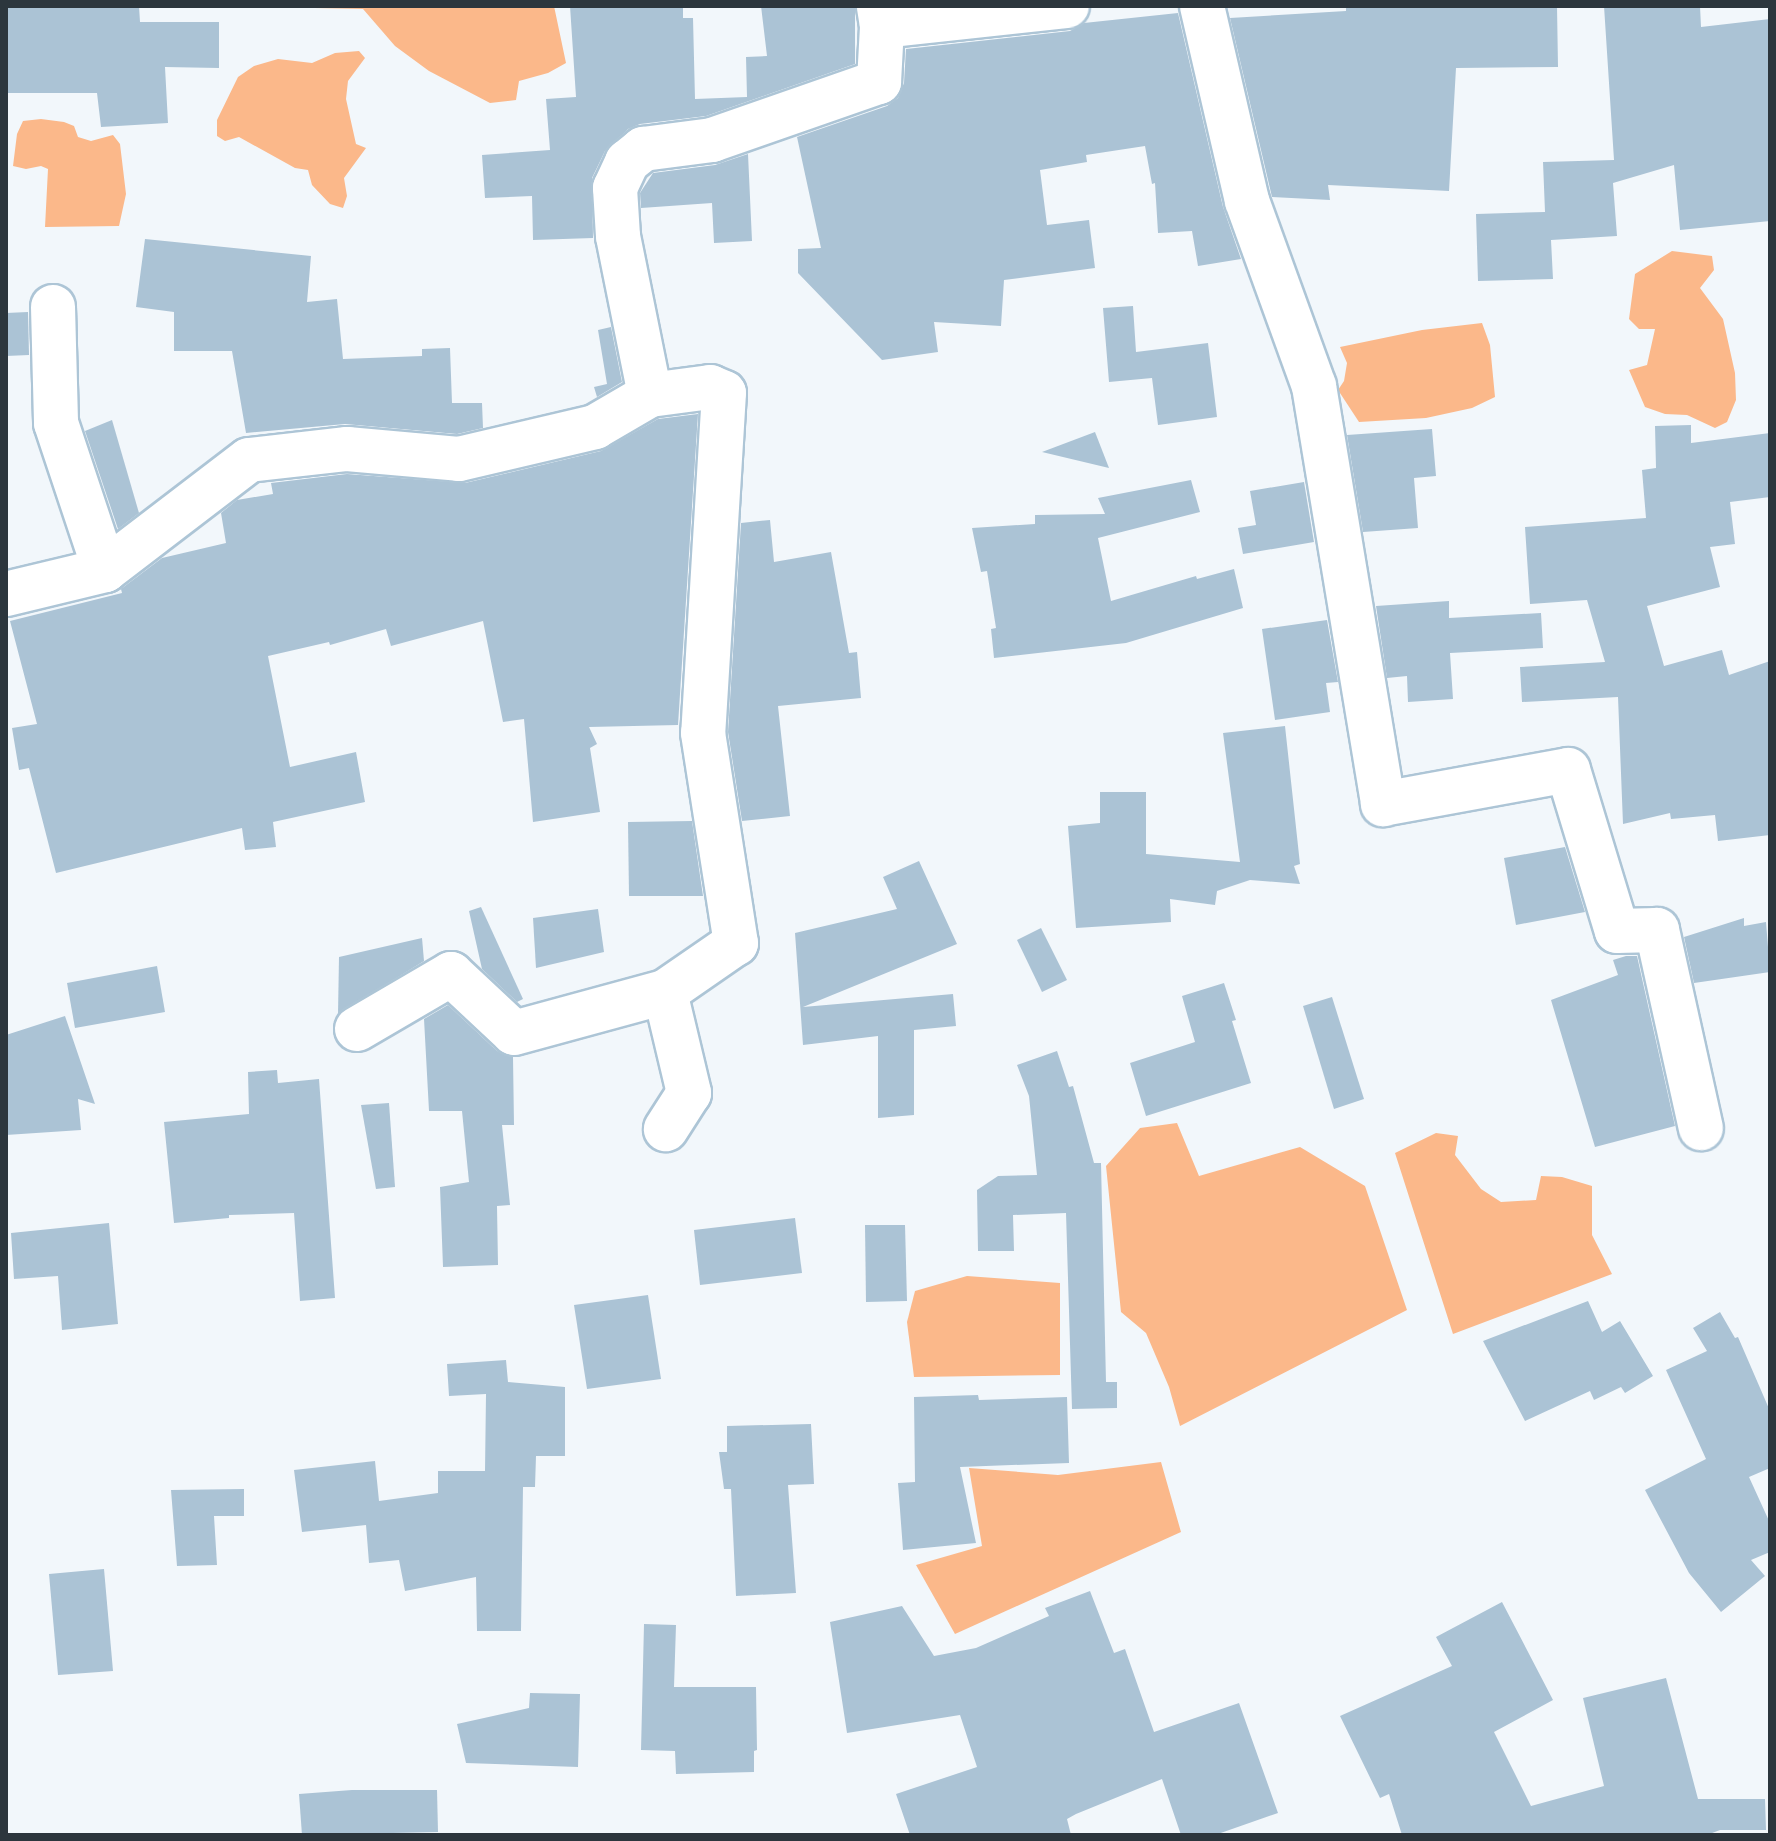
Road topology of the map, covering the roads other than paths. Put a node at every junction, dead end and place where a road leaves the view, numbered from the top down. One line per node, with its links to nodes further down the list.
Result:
1 (1067, 6): 3 (street)
2 (1202, 6): 10 (street)
3 (880, 16): 5 (street)
4 (53, 307): 6 (street)
5 (650, 395): 6 (street); 8 (street)
6 (105, 570): 7 (street)
7 (6, 594)
8 (665, 992): 9 (street); 11 (street)
9 (357, 1029)
10 (1701, 1128)
11 (666, 1129)

